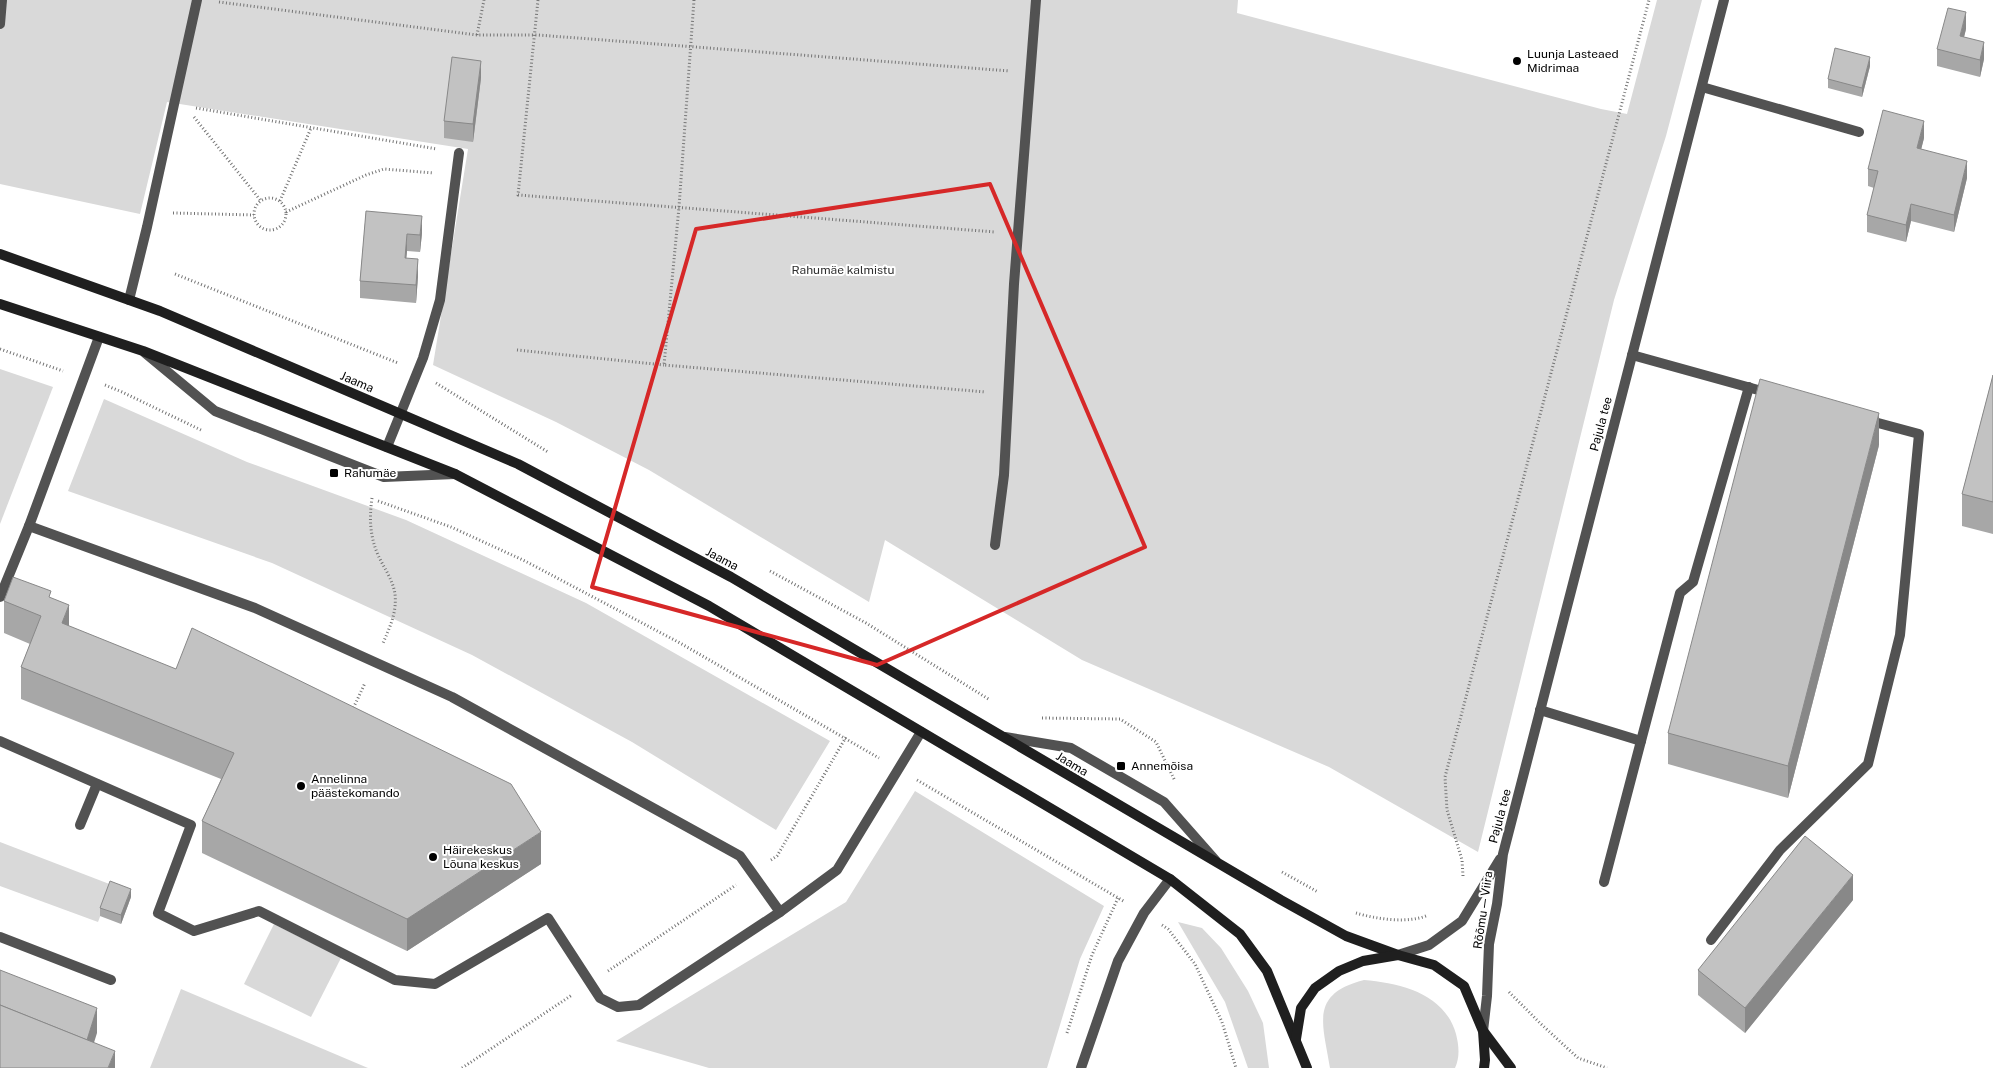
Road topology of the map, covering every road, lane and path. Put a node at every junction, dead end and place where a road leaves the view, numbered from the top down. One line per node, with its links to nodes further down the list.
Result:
1 (2, 0): 10 (street)
2 (197, 0): 16 (street)
3 (484, 0): 11 (path)
4 (538, 0): 12 (path)
5 (694, 0): 13 (path)
6 (1036, 0): 14 (street)
7 (1649, 0): 73 (path)
8 (1724, 0): 15 (street, Pajula tee)
9 (216, 1): 11 (path)
10 (0, 24)
11 (477, 36): 12 (path)
12 (535, 36): 13 (path); 24 (path)
13 (689, 48): 14 (path); 24 (path)
14 (1030, 73): 28 (street)
15 (1702, 87): 19 (street); 37 (street, Pajula tee)
16 (174, 104): 17 (path); 26 (street)
17 (186, 107): 18 (path); 22 (path)
18 (311, 128): 20 (path); 23 (path)
19 (1859, 132)
20 (459, 153): 21 (street)
21 (455, 177): 25 (path); 39 (street)
22 (261, 201): 23 (path); 27 (path)
23 (280, 201): 25 (path)
24 (679, 207): 28 (path); 38 (path)
25 (286, 212): 27 (path)
26 (150, 213): 27 (path); 31 (street)
27 (254, 215)
28 (1018, 234): 42 (street)
29 (0, 254): 31 (main road, Jaama)
30 (175, 274): 39 (path)
31 (129, 300): 44 (main road, Jaama)
32 (0, 304): 33 (main road)
33 (99, 337): 36 (main road); 40 (street)
34 (0, 349): 40 (path)
35 (517, 350): 38 (path)
36 (143, 351): 47 (main road); 49 (street)
37 (1632, 355): 41 (street); 58 (street, Pajula tee)
38 (664, 365): 42 (path)
39 (418, 372): 44 (street); 48 (path)
40 (85, 378): 46 (path); 52 (street)
41 (1749, 387): 43 (street); 64 (street)
42 (1008, 394): 53 (street)
43 (1777, 395)
44 (401, 414): 47 (street); 62 (main road, Jaama)
45 (1853, 416): 81 (street)
46 (202, 431)
47 (387, 447): 49 (main road)
48 (553, 455)
49 (456, 474): 61 (main road)
50 (364, 495): 51 (path)
51 (372, 498): 56 (path); 65 (path)
52 (29, 526): 55 (street); 56 (street)
53 (995, 545)
54 (762, 567): 57 (path)
55 (0, 597)
56 (375, 662): 59 (path); 77 (street)
57 (993, 702)
58 (1540, 710): 64 (street); 69 (street, Pajula tee)
59 (350, 716)
60 (1036, 718): 67 (path)
61 (921, 732): 65 (street); 72 (main road)
62 (1002, 737): 70 (main road, Jaama); 70 (street)
63 (0, 740): 66 (street)
64 (1641, 741): 74 (street)
65 (898, 769): 77 (street); 78 (path)
66 (97, 784): 68 (street); 84 (street)
67 (1177, 785)
68 (80, 824)
69 (1503, 854): 82 (street, Rõõmu — Viira); 86 (street, Rõõmu — Viira)
70 (1220, 865): 82 (main road, Jaama)
71 (1280, 870): 75 (path)
72 (1170, 879): 78 (street); 87 (main road)
73 (1464, 882)
74 (1604, 882)
75 (1322, 894)
76 (1348, 909): 79 (path)
77 (780, 912): 84 (street)
78 (1144, 913): 90 (street); 91 (path)
79 (1430, 914)
80 (0, 937): 83 (street)
81 (1711, 940)
82 (1398, 955): 86 (main road, Jaama); 87 (main road)
83 (111, 980)
84 (590, 983): 89 (path)
85 (1506, 983): 94 (path)
86 (1483, 1031): 92 (main road); 93 (main road)
87 (1296, 1040): 88 (main road)
88 (1305, 1066)
89 (462, 1068)
90 (1081, 1068)
91 (1236, 1068)
92 (1484, 1068)
93 (1511, 1068)
94 (1607, 1068)

